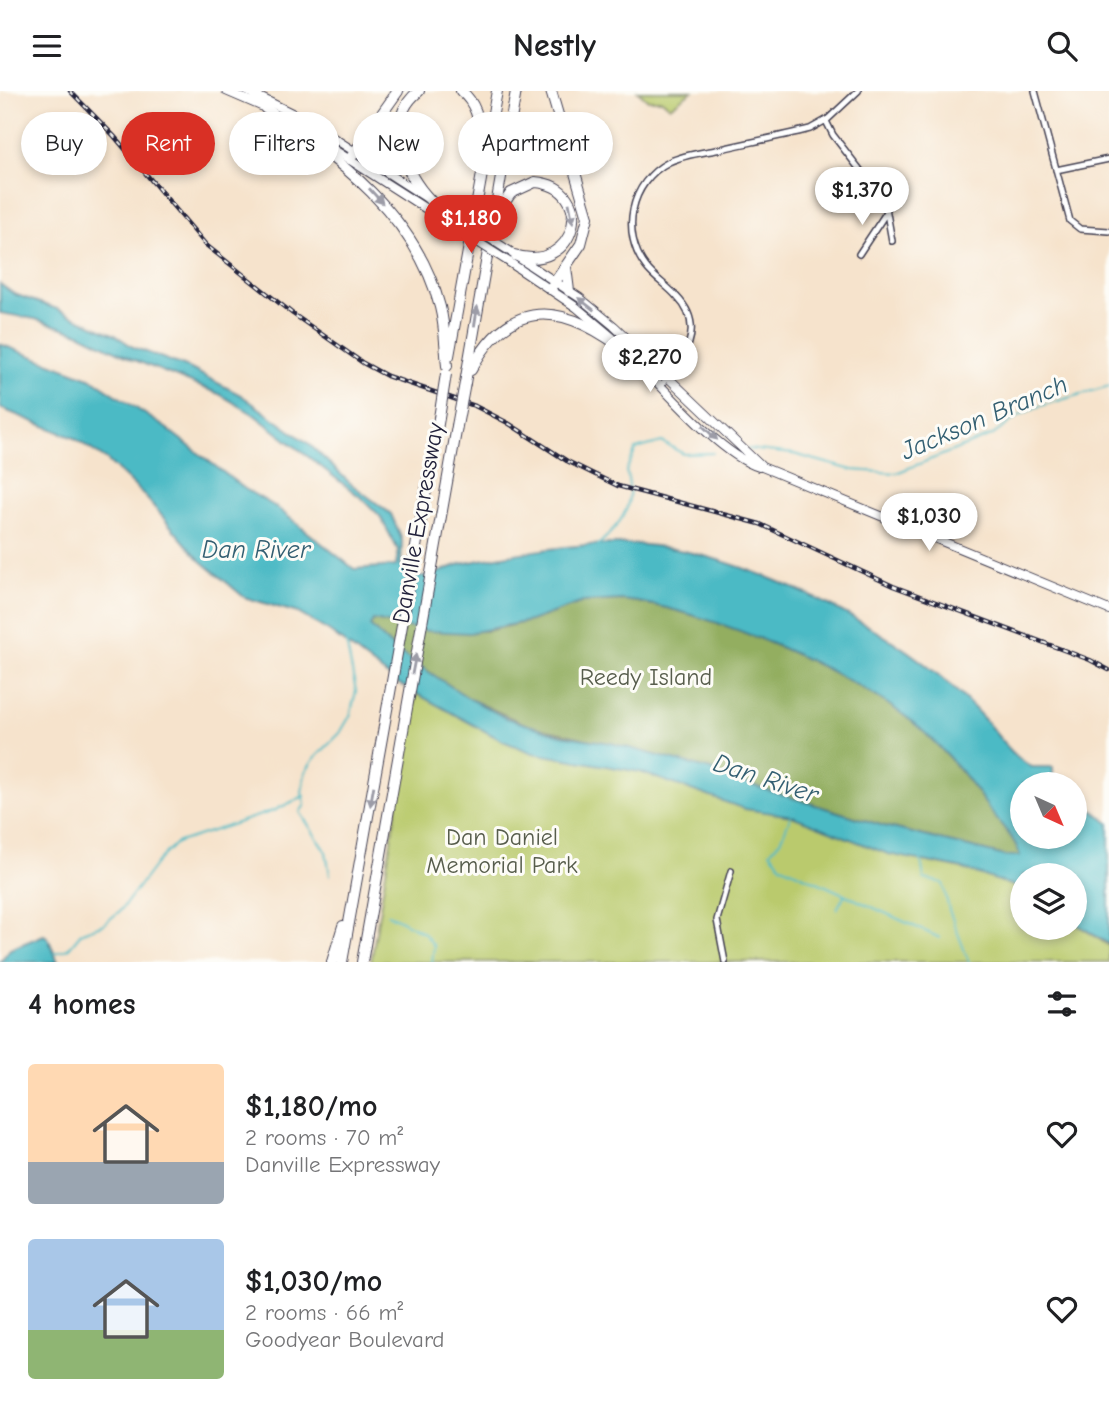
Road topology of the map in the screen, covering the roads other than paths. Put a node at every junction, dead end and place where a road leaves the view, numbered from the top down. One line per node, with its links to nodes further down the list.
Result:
1 (226, 91): 11 (main road)
2 (247, 91): 13 (main road)
3 (398, 91): 13 (highway)
4 (419, 91): 17 (highway)
5 (461, 91): 16 (highway)
6 (496, 91): 16 (highway, Danville Expressway)
7 (516, 91): 19 (highway, Danville Expressway)
8 (551, 91): 24 (highway)
9 (858, 91): 12 (street)
10 (1035, 91): 15 (street)
11 (265, 108): 13 (main road); 28 (highway, one-way to 28)
12 (826, 121): 18 (street); 30 (street)
13 (352, 155): 17 (main road); 23 (main road, bridge)
14 (1109, 159): 15 (street)
15 (1056, 170): 20 (street)
16 (479, 187): 28 (highway, Danville Expressway)
17 (431, 201): 23 (main road, bridge)
18 (886, 213): 21 (street); 22 (street)
19 (491, 225): 23 (highway, one-way to 23); 29 (highway, Danville Expressway, one-way to 19)
20 (1109, 231)
21 (892, 241)
22 (859, 254)
23 (511, 256): 25 (main road)
24 (566, 267): 25 (highway); 26 (highway)
25 (553, 285): 26 (main road); 27 (main road)
26 (569, 291): 30 (main road, one-way to 26)
27 (631, 355): 29 (highway); 30 (main road)
28 (447, 370): 32 (highway, Danville Expressway, one-way to 32, bridge)
29 (465, 381): 36 (highway, Danville Expressway, one-way to 29, bridge)
30 (664, 381): 31 (main road)
31 (1109, 610)
32 (365, 833): 34 (highway); 35 (highway, Danville Expressway)
33 (731, 871): 37 (street)
34 (332, 962)
35 (342, 962)
36 (364, 962)
37 (725, 962)

